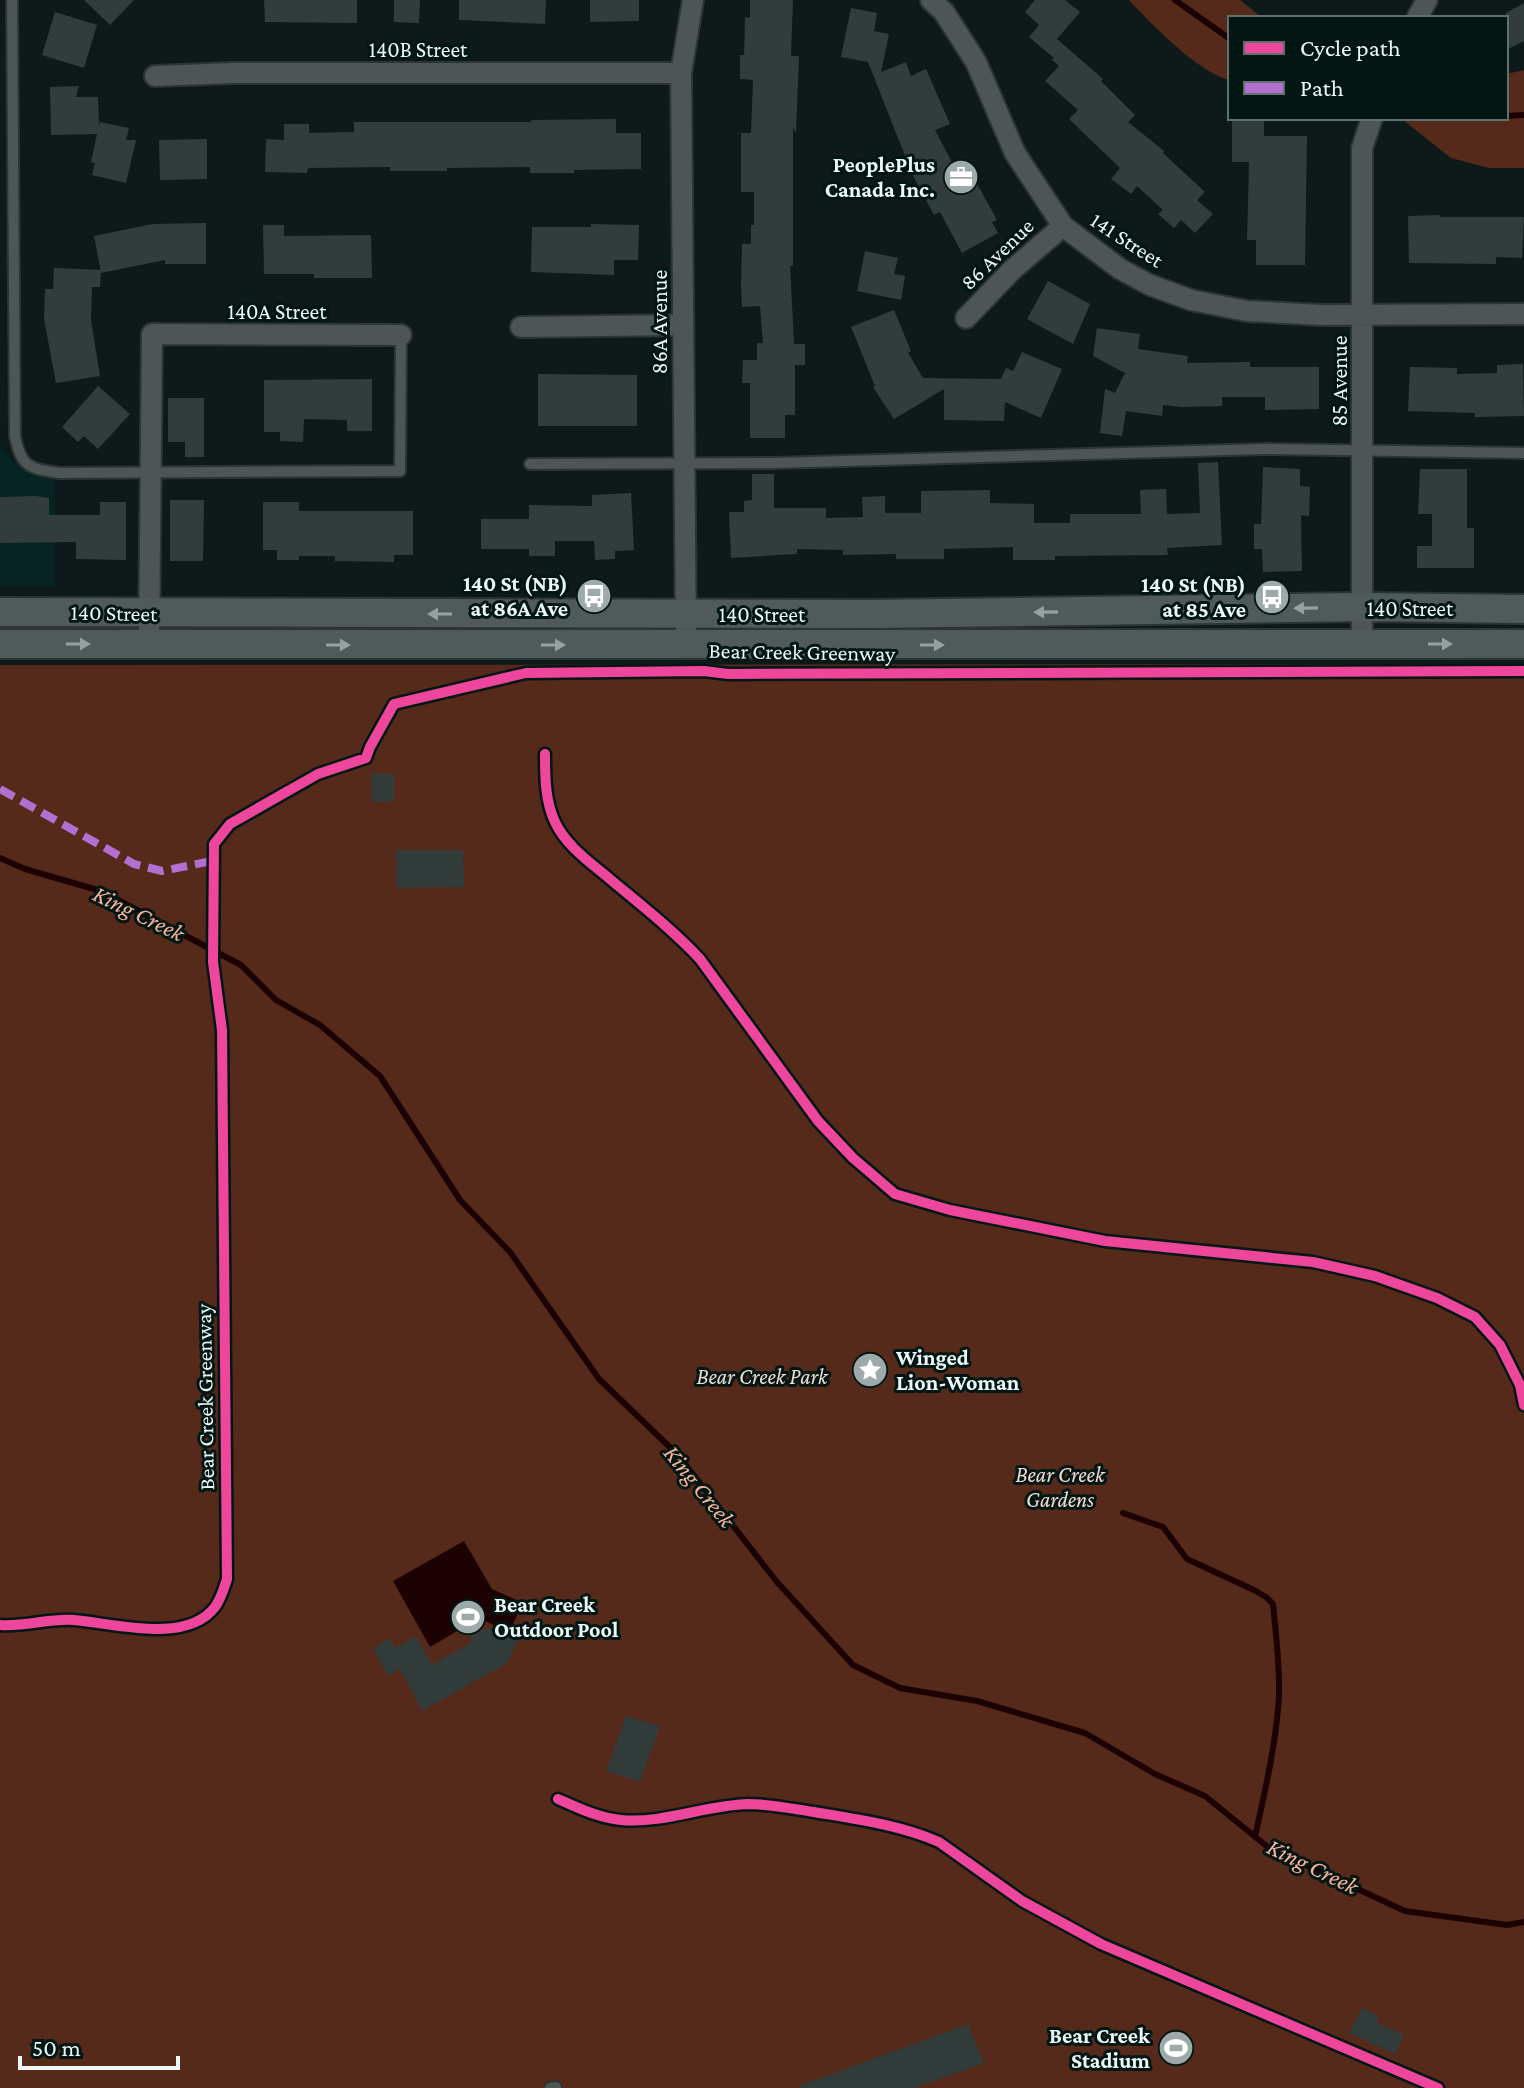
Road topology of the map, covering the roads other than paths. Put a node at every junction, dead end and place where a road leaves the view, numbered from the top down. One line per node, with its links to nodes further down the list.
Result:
1 (12, 0): 18 (lane)
2 (693, 0): 4 (street, 86A Avenue)
3 (931, 0): 7 (street, 141 Street)
4 (681, 73): 5 (street, 140B Street); 11 (street, 86A Avenue)
5 (155, 76)
6 (1371, 120): 9 (street, 85 Avenue)
7 (1063, 226): 9 (street, 141 Street); 10 (street, 86 Avenue)
8 (1524, 314): 9 (street, 141 Street)
9 (1363, 315): 14 (street, 85 Avenue)
10 (966, 318)
11 (683, 325): 12 (street); 17 (street, 86A Avenue)
12 (521, 327)
13 (401, 335): 18 (lane); 18 (street, 140A Street)
14 (1363, 449): 15 (lane); 17 (lane); 19 (street, 85 Avenue)
15 (1524, 453)
16 (530, 464): 17 (lane)
17 (684, 464): 23 (street, 86A Avenue)
18 (150, 471): 22 (street)
19 (1363, 607): 20 (main road, 140 Street); 23 (main road, 140 Street, one-way to 23); 28 (street, 85 Avenue)
20 (1524, 609)
21 (0, 612): 22 (main road, 140 Street)
22 (149, 614): 23 (main road, 140 Street, one-way to 22); 26 (street)
23 (686, 614): 27 (street, 86A Avenue)
24 (0, 644): 26 (main road, 140 Street, one-way to 26)
25 (1524, 644): 28 (main road, 140 Street, one-way to 25)
26 (149, 645): 27 (main road, 140 Street, one-way to 27)
27 (686, 645): 28 (main road, 140 Street, one-way to 28)
28 (1362, 645)

